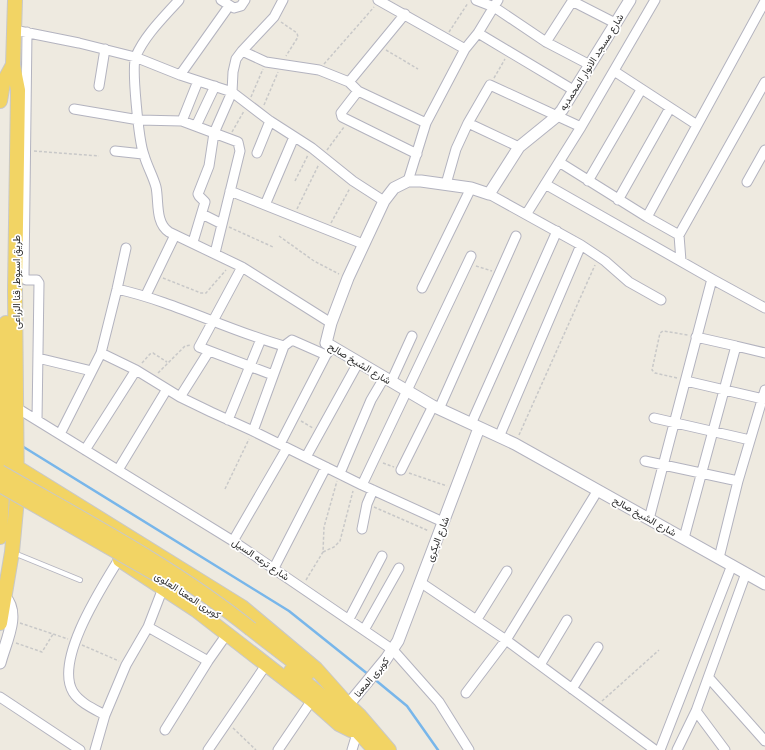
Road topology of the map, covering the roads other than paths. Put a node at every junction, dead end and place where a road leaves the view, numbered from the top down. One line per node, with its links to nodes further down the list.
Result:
1 (14, 0): 16 (highway, طريق اسيوط, قنا الزراعى)
2 (178, 0): 22 (street)
3 (221, 0): 13 (street)
4 (245, 0): 13 (street)
5 (283, 0): 21 (street)
6 (379, 0): 14 (street)
7 (476, 0): 12 (street)
8 (630, 0): 15 (street, شارع مسجد الانوار المحمديه)
9 (655, 0): 25 (street)
10 (572, 1): 15 (street); 18 (street)
11 (764, 1): 45 (street)
12 (496, 4): 17 (street); 18 (street)
13 (229, 6): 26 (street)
14 (405, 14): 20 (street); 28 (street)
15 (615, 23): 24 (street, شارع مسجد الانوار المحمديه)
16 (20, 31): 19 (street); 23 (highway, طريق اسيوط, قنا الزراعى); 101 (street)
17 (478, 33): 20 (street); 34 (street)
18 (546, 42): 24 (street)
19 (105, 49): 22 (street); 30 (street)
20 (465, 49): 43 (street)
21 (242, 51): 28 (street); 35 (street)
22 (135, 57): 26 (street); 40 (street)
23 (13, 65): 36 (highway); 114 (highway, طريق اسيوط, قنا الزراعى)
24 (590, 65): 34 (street, شارع مسجد الانوار المحمديه)
25 (614, 72): 32 (street); 47 (street)
26 (180, 75): 27 (street)
27 (198, 81): 31 (street); 41 (street)
28 (349, 82): 33 (street)
29 (765, 82): 74 (street)
30 (99, 86)
31 (215, 86): 35 (street); 46 (street)
32 (641, 90): 37 (street); 58 (street)
33 (358, 91): 43 (street); 55 (street)
34 (575, 91): 39 (street, شارع مسجد الانوار المحمديه)
35 (232, 92): 42 (street); 48 (street)
36 (0, 101)
37 (670, 108): 45 (street); 65 (street)
38 (74, 109): 40 (street)
39 (556, 116): 44 (street); 47 (street); 50 (street, شارع مسجد الانوار المحمديه)
40 (138, 120): 41 (street); 54 (street)
41 (182, 121): 46 (street)
42 (270, 121): 49 (street); 53 (street)
43 (426, 123): 55 (street)
44 (468, 123): 50 (street); 60 (street)
45 (697, 125): 70 (street)
46 (196, 126): 48 (street)
47 (581, 127): 56 (street)
48 (214, 133): 63 (street); 68 (street)
49 (294, 138): 66 (street); 67 (street)
50 (519, 147): 64 (street, شارع مسجد الانوار المحمديه)
51 (765, 150): 59 (street)
52 (115, 151): 54 (street)
53 (257, 153)
54 (143, 154): 73 (street)
55 (417, 154): 57 (street)
56 (559, 162): 58 (street); 61 (street)
57 (408, 181): 60 (street); 66 (street, شارع الشيخ صالح)
58 (588, 181): 65 (street)
59 (747, 182)
60 (446, 184): 62 (street)
61 (546, 184): 69 (street); 82 (street)
62 (471, 188): 64 (street); 85 (street)
63 (230, 191): 67 (street); 71 (street)
64 (489, 194): 69 (street)
65 (618, 200): 70 (street)
66 (384, 201): 77 (street, شارع الشيخ صالح)
67 (265, 205): 77 (street)
68 (202, 214): 71 (street); 76 (street)
69 (527, 214): 72 (street)
70 (647, 217): 74 (street)
71 (222, 224): 80 (street)
72 (557, 231): 78 (street); 120 (street)
73 (175, 235): 76 (street); 87 (street)
74 (679, 235): 82 (street)
75 (516, 236): 115 (street)
76 (193, 242): 80 (street)
77 (363, 244): 91 (street, شارع الشيخ صالح)
78 (581, 245): 88 (street); 124 (street)
79 (126, 248): 86 (street)
80 (215, 253): 83 (street)
81 (469, 259): 111 (street)
82 (681, 262): 84 (street)
83 (242, 267): 90 (street); 91 (street)
84 (712, 279): 89 (street); 93 (street)
85 (422, 288)
86 (118, 289): 87 (street); 99 (street)
87 (146, 295): 90 (street)
88 (661, 300)
89 (765, 308)
90 (213, 322): 94 (street); 97 (street)
91 (331, 323): 98 (street, شارع الشيخ صالح)
92 (412, 336): 107 (street)
93 (696, 337): 96 (street); 108 (street)
94 (261, 339): 95 (street); 103 (street)
95 (284, 346): 98 (street); 106 (street)
96 (736, 346): 100 (street); 110 (street)
97 (209, 351): 103 (street); 113 (street)
98 (329, 351): 102 (street, شارع الشيخ صالح); 126 (street)
99 (101, 353): 104 (street); 105 (street)
100 (765, 353)
101 (38, 358): 105 (street); 117 (street)
102 (358, 363): 107 (street, شارع الشيخ صالح); 128 (street)
103 (250, 367): 106 (street); 118 (street)
104 (136, 370): 109 (street); 127 (street)
105 (92, 371): 123 (street)
106 (273, 375): 121 (street)
107 (388, 380): 111 (street, شارع الشيخ صالح); 136 (street)
108 (686, 381): 110 (street); 119 (street)
109 (167, 389): 113 (street); 134 (street)
110 (724, 390): 112 (street); 122 (street)
111 (406, 391): 115 (street, شارع الشيخ صالح); 139 (street)
112 (764, 394): 125 (street)
113 (180, 397): 118 (street)
114 (8, 404): 117 (street, شارع ترعه السيل); 131 (highway, طريق اسيوط, قنا الزراعى); 133 (highway, طريق اسيوط, قنا الزراعى)
115 (436, 408): 120 (street, شارع الشيخ صالح); 135 (street)
116 (654, 418): 119 (street)
117 (37, 420): 123 (street, شارع ترعه السيل)
118 (228, 420): 121 (street)
119 (676, 422): 122 (street); 130 (street)
120 (475, 426): 124 (street, شارع الشيخ صالح); 145 (street, شارع البكرى)
121 (253, 431): 126 (street)
122 (712, 431): 125 (street); 137 (street)
123 (60, 434): 127 (street, شارع ترعه السيل)
124 (500, 437): 142 (street, شارع الشيخ صالح)
125 (750, 440): 138 (street)
126 (283, 446): 128 (street); 149 (street)
127 (85, 450): 134 (street, شارع ترعه السيل)
128 (306, 457): 132 (street)
129 (645, 461): 130 (street)
130 (664, 465): 137 (street); 144 (street)
131 (2, 467): 140 (highway, طريق اسيوط, قنا الزراعى); 169 (highway, كوبرى المعنا العلوى, bridge)
132 (326, 467): 136 (street); 155 (street)
133 (18, 468): 143 (highway, طريق اسيوط, قنا الزراعى); 183 (highway)
134 (118, 470): 149 (street, شارع ترعه السيل)
135 (401, 470)
136 (340, 473): 139 (street)
137 (702, 473): 138 (street); 148 (street)
138 (738, 481): 152 (street)
139 (359, 483): 141 (street)
140 (1, 488): 143 (highway); 147 (highway, طريق اسيوط, قنا الزراعى); 169 (highway, كوبرى المعنا العلوى, bridge)
141 (373, 490): 145 (street); 146 (street)
142 (598, 490): 144 (street, شارع الشيخ صالح); 171 (street)
143 (17, 499): 150 (highway, طريق اسيوط, قنا الزراعى); 153 (highway)
144 (649, 519): 148 (street, شارع الشيخ صالح)
145 (443, 522): 160 (street, شارع البكرى)
146 (362, 529)
147 (0, 537)
148 (684, 538): 152 (street, شارع الشيخ صالح)
149 (234, 541): 155 (street, شارع ترعه السيل)
150 (12, 552): 159 (lane); 166 (highway, طريق اسيوط, قنا الزراعى)
151 (382, 556): 163 (street)
152 (719, 558): 154 (street, شارع الشيخ صالح)
153 (119, 559): 162 (highway); 185 (street)
154 (732, 565): 158 (street, شارع الشيخ صالح); 198 (street)
155 (274, 568): 163 (street, شارع ترعه السيل)
156 (399, 568): 168 (street)
157 (507, 571): 164 (street)
158 (746, 573): 161 (street, شارع الشيخ صالح); 178 (street)
159 (80, 580)
160 (420, 582): 164 (street); 173 (street, شارع البكرى)
161 (765, 584)
162 (163, 588): 167 (street); 170 (highway)
163 (349, 619): 168 (street, شارع ترعه السيل)
164 (477, 619): 171 (street)
165 (567, 620): 177 (street)
166 (6, 622): 175 (street)
167 (148, 627): 174 (street); 185 (street)
168 (364, 630): 173 (street, شارع ترعه السيل)
169 (248, 632): 183 (highway, كوبرى المعنا العلوى); 187 (highway, كوبرى المعنا العلوى)
170 (227, 634): 174 (street); 176 (highway)
171 (506, 640): 177 (street); 180 (street)
172 (598, 647): 179 (street)
173 (393, 650): 183 (street, كوبرى المعنا); 196 (street, شارع ترعه السيل)
174 (208, 661): 186 (street)
175 (0, 663)
176 (266, 665): 182 (highway); 191 (street)
177 (540, 665): 179 (street)
178 (709, 678): 184 (street); 188 (street)
179 (572, 689): 197 (street)
180 (466, 692)
181 (0, 697): 189 (street)
182 (312, 700): 187 (highway); 192 (street)
183 (348, 705): 195 (highway)
184 (696, 711): 199 (street); 200 (street)
185 (105, 715): 190 (street)
186 (165, 730)
187 (358, 730): 193 (street); 194 (highway, كوبرى المعنا العلوى)
188 (765, 742)
189 (80, 750)
190 (95, 750)
191 (208, 750)
192 (278, 750)
193 (352, 750)
194 (375, 750)
195 (389, 750)
196 (470, 750)
197 (655, 750)
198 (660, 750)
199 (677, 750)
200 (725, 750)

